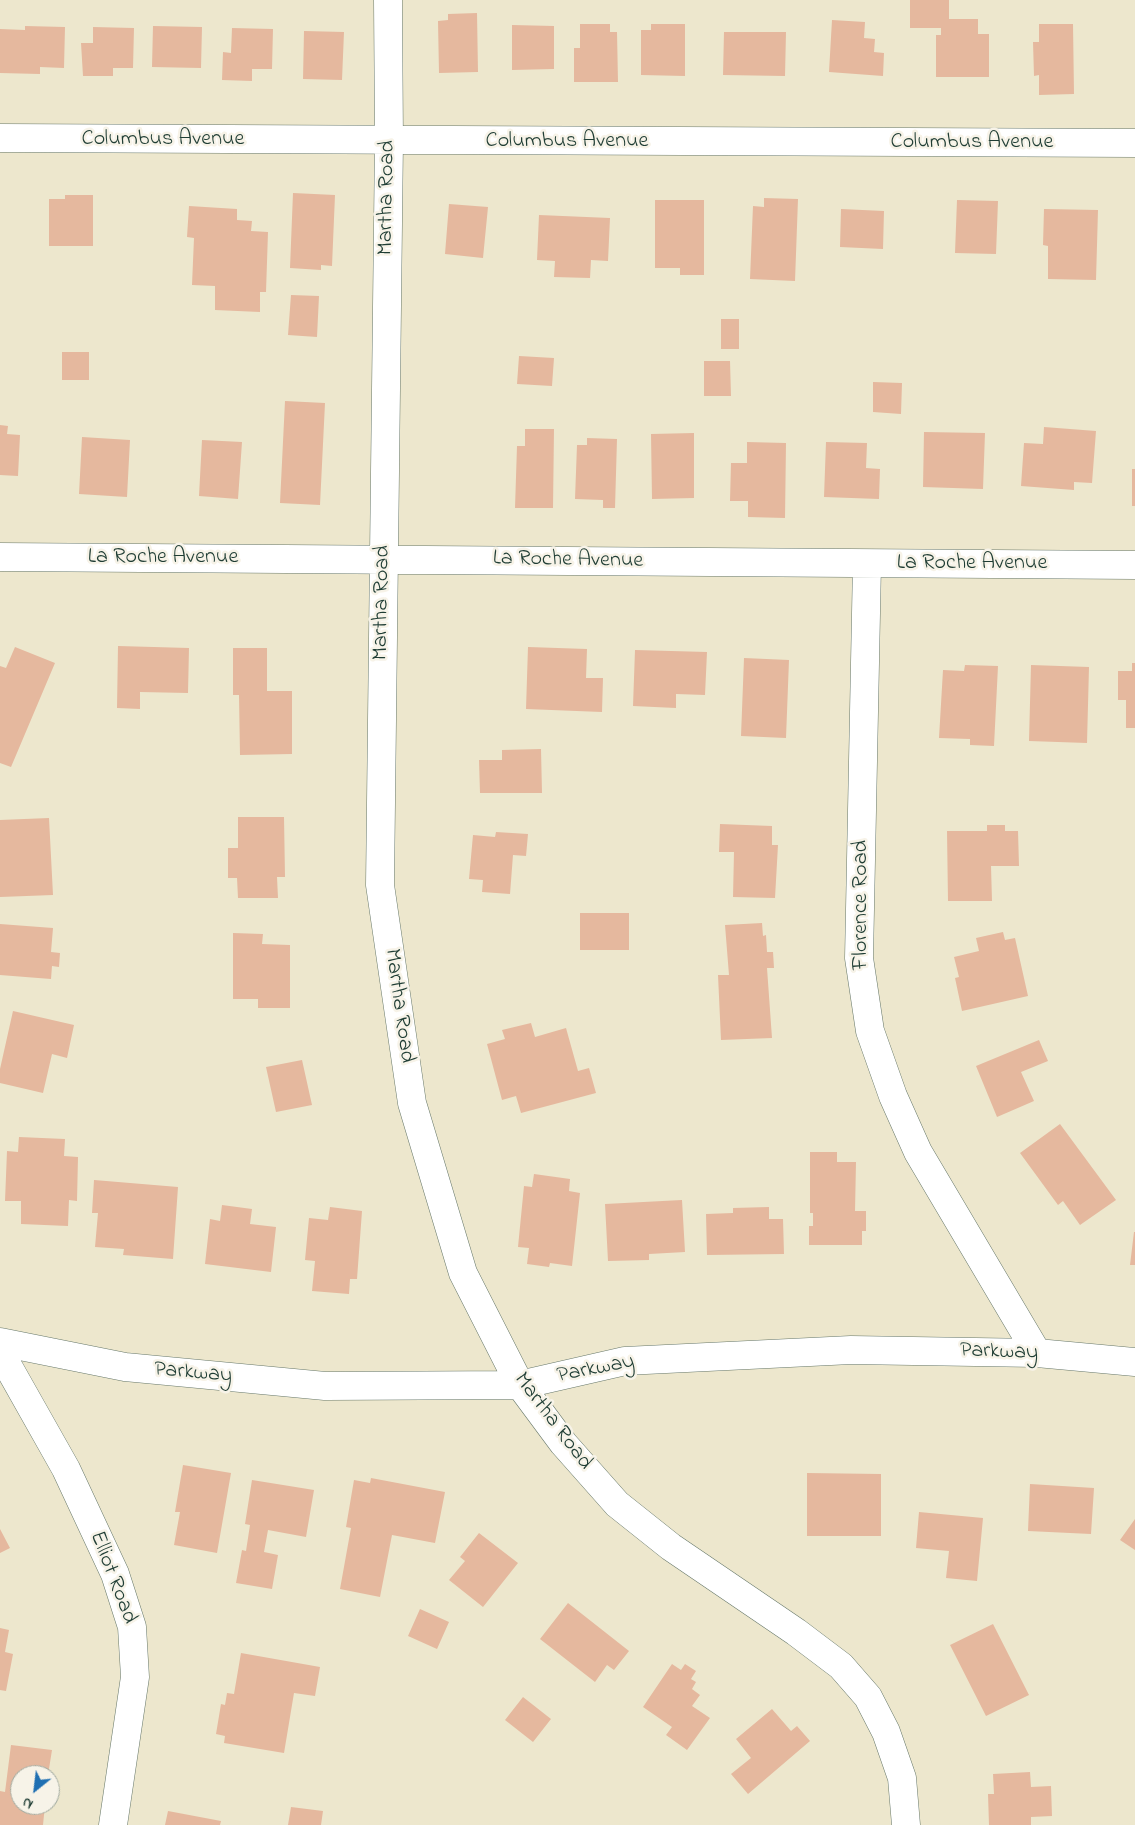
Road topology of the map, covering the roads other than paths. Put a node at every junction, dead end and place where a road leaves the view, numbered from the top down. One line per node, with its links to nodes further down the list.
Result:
1 (388, 0): 3 (street, Martha Road)
2 (0, 138): 3 (street, Columbus Avenue)
3 (389, 141): 4 (street, Columbus Avenue); 6 (street, Martha Road)
4 (1135, 143)
5 (0, 557): 6 (street, La Roche Avenue)
6 (384, 559): 7 (street, La Roche Avenue); 13 (street, Martha Road)
7 (868, 564): 8 (street, La Roche Avenue); 11 (street, Florence Road)
8 (1135, 565)
9 (0, 1342): 13 (street, Parkway)
10 (0, 1352): 14 (street, Elliot Road)
11 (1038, 1354): 12 (street, Parkway); 13 (street, Parkway)
12 (1135, 1362)
13 (520, 1386): 15 (street, Martha Road)
14 (113, 1825)
15 (906, 1825)

